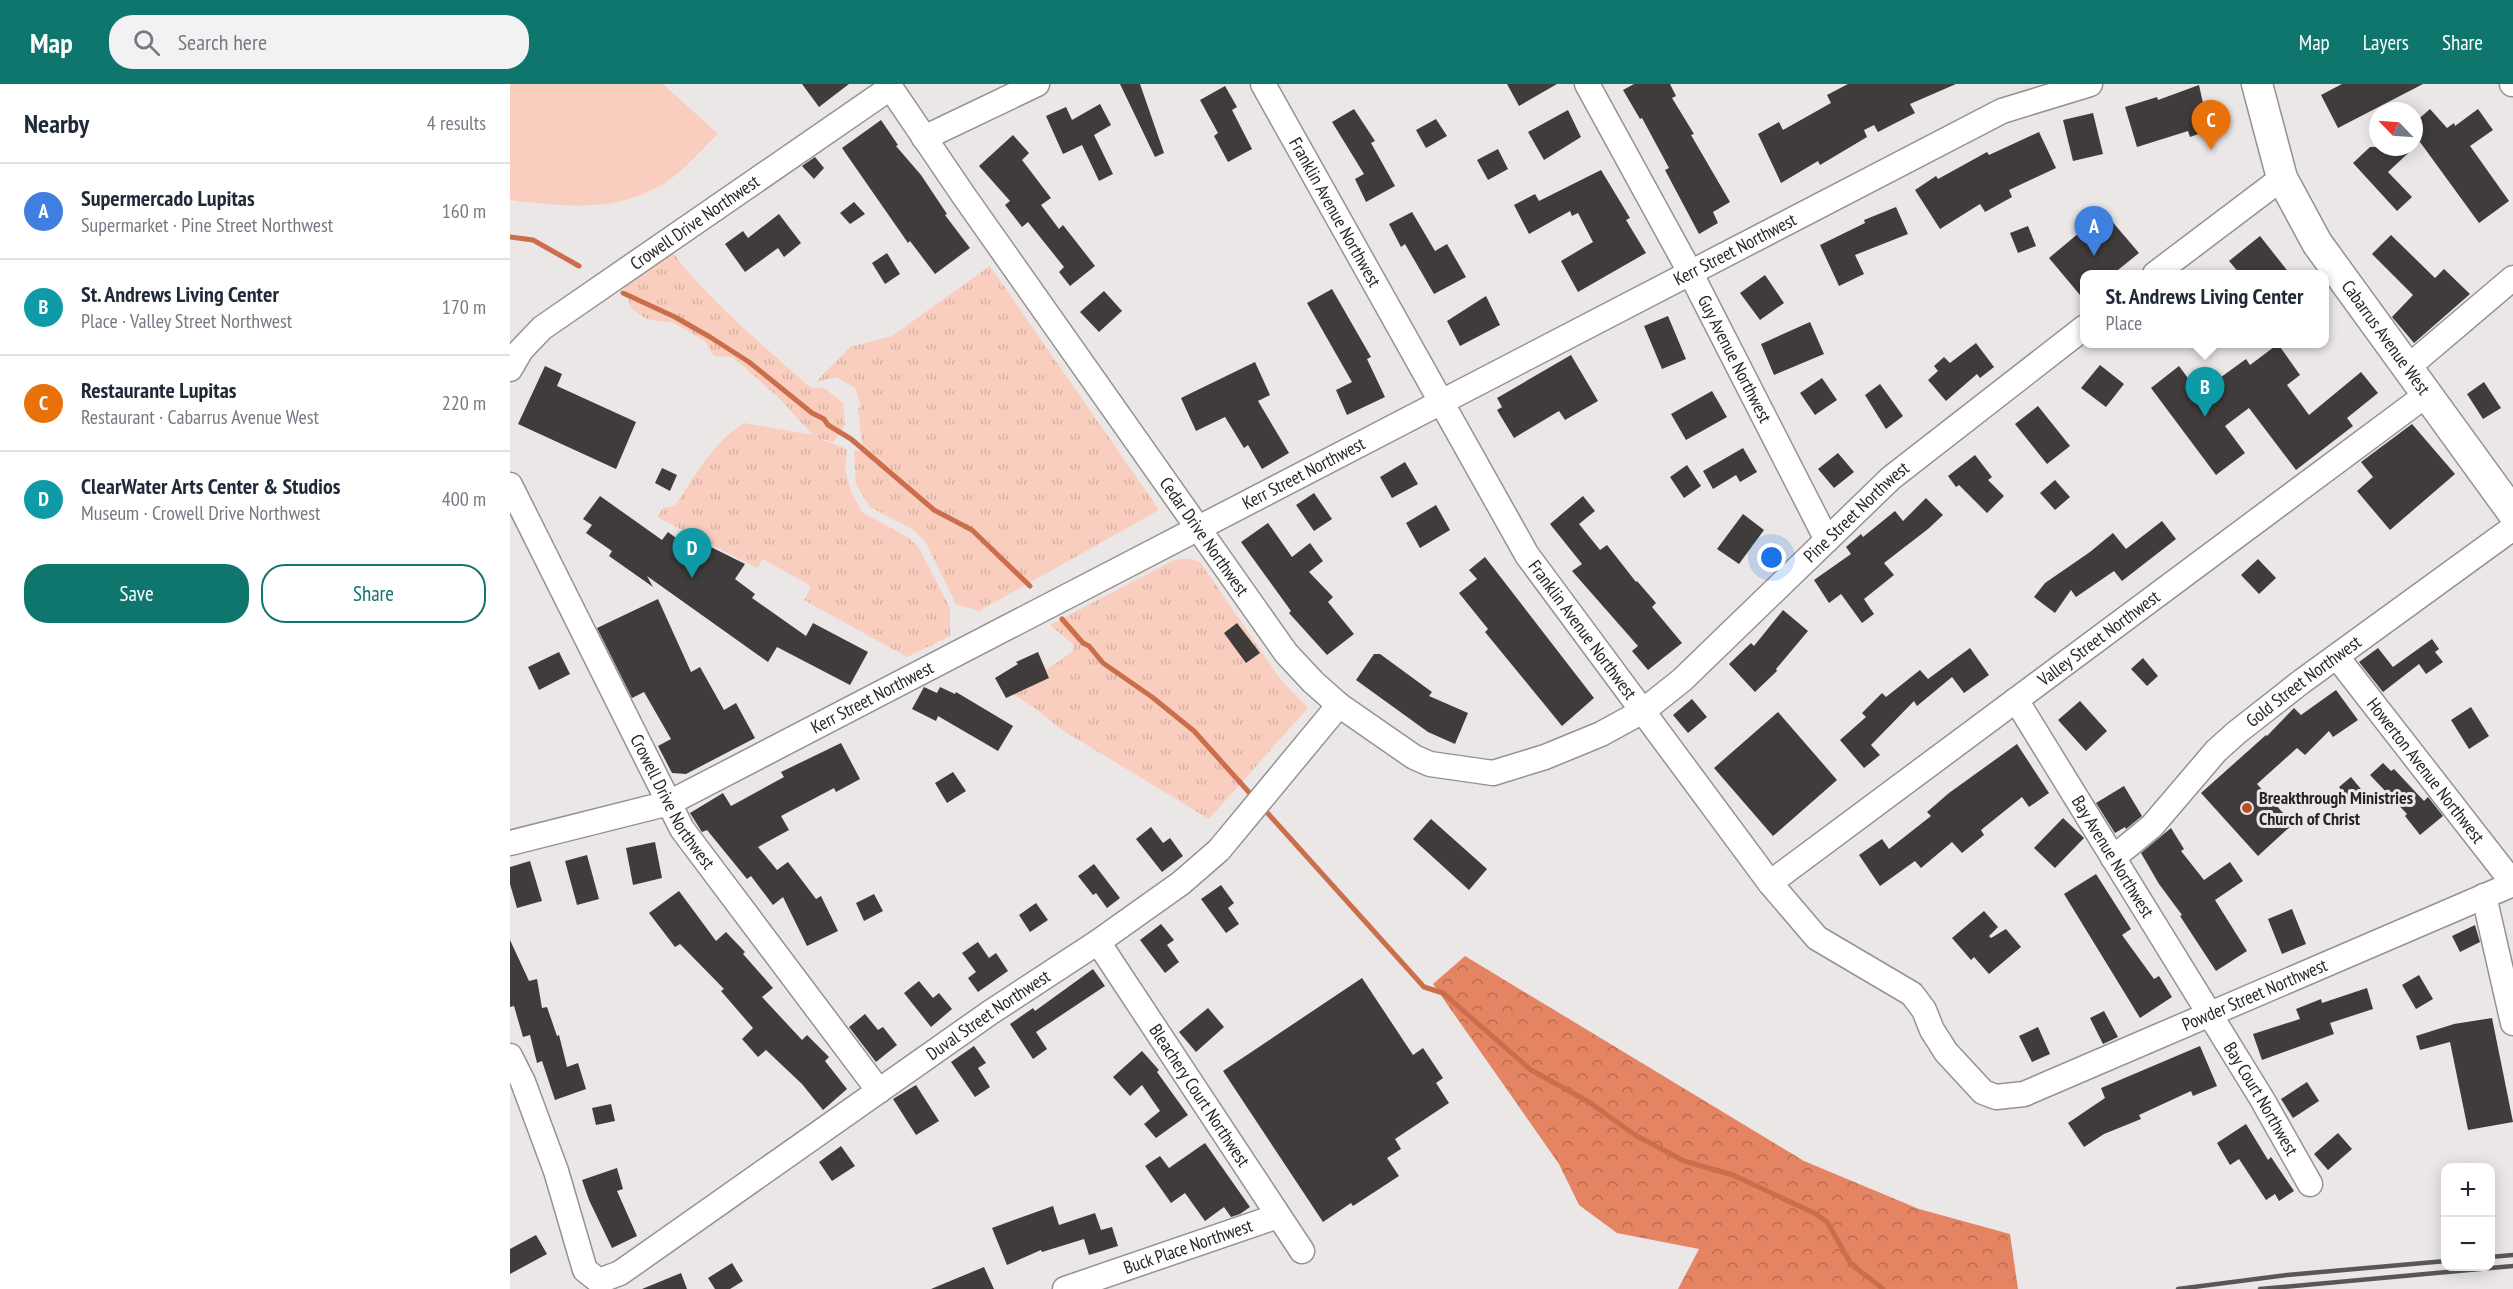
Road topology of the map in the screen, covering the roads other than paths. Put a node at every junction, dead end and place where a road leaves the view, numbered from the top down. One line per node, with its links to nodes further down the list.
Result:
1 (1037, 84): 7 (street)
2 (1263, 84): 16 (street, Franklin Avenue Northwest)
3 (1587, 84): 10 (street, Guy Avenue Northwest)
4 (2090, 84): 10 (street, Kerr Street Northwest)
5 (2257, 84): 8 (main road, Cabarrus Avenue West)
6 (889, 86): 7 (street, Cedar Drive Northwest); 14 (street, Crowell Drive Northwest)
7 (924, 138): 19 (street, Cedar Drive Northwest)
8 (2282, 178): 9 (street); 13 (main road, Cabarrus Avenue West)
9 (2160, 270)
10 (1690, 272): 16 (street, Kerr Street Northwest); 21 (street, Guy Avenue Northwest)
11 (2513, 278): 13 (street)
12 (2080, 331): 21 (street, Pine Street Northwest)
13 (2407, 368): 15 (main road, Cabarrus Avenue West)
14 (510, 369)
15 (2426, 394): 18 (main road, Cabarrus Avenue West); 23 (street, Valley Street Northwest)
16 (1441, 403): 19 (street, Kerr Street Northwest); 25 (street, Franklin Avenue Northwest)
17 (510, 485): 26 (street, Crowell Drive Northwest)
18 (2513, 513)
19 (1198, 526): 24 (street, Cedar Drive Northwest); 26 (street, Kerr Street Northwest)
20 (2513, 528): 22 (street, Gold Street Northwest)
21 (1827, 540): 25 (street, Pine Street Northwest)
22 (2337, 657): 28 (street, Gold Street Northwest); 30 (street, Howerton Avenue Northwest)
23 (2016, 700): 28 (street, Bay Avenue Northwest); 29 (street, Valley Street Northwest)
24 (1339, 705): 25 (street, Cedar Drive Northwest); 32 (street, Duval Street Northwest)
25 (1643, 711): 29 (street, Franklin Avenue Northwest)
26 (669, 803): 27 (street, Kerr Street Northwest); 36 (street, Crowell Drive Northwest)
27 (510, 843)
28 (2113, 858): 33 (street, Bay Avenue Northwest)
29 (1770, 883): 37 (street, Franklin Avenue Northwest)
30 (2513, 884): 31 (street, Powder Street Northwest)
31 (2484, 896): 33 (street, Powder Street Northwest); 34 (street)
32 (1098, 942): 36 (street, Duval Street Northwest); 39 (street, Bleachery Court Northwest)
33 (2209, 1014): 37 (street, Powder Street Northwest); 38 (street, Bay Court Northwest)
34 (2513, 1023)
35 (510, 1056): 36 (street, Duval Street Northwest)
36 (879, 1091)
37 (1996, 1097)
38 (2310, 1184)
39 (1278, 1216): 40 (street, Bleachery Court Northwest); 41 (street, Buck Place Northwest)
40 (1302, 1251)
41 (1065, 1289)

